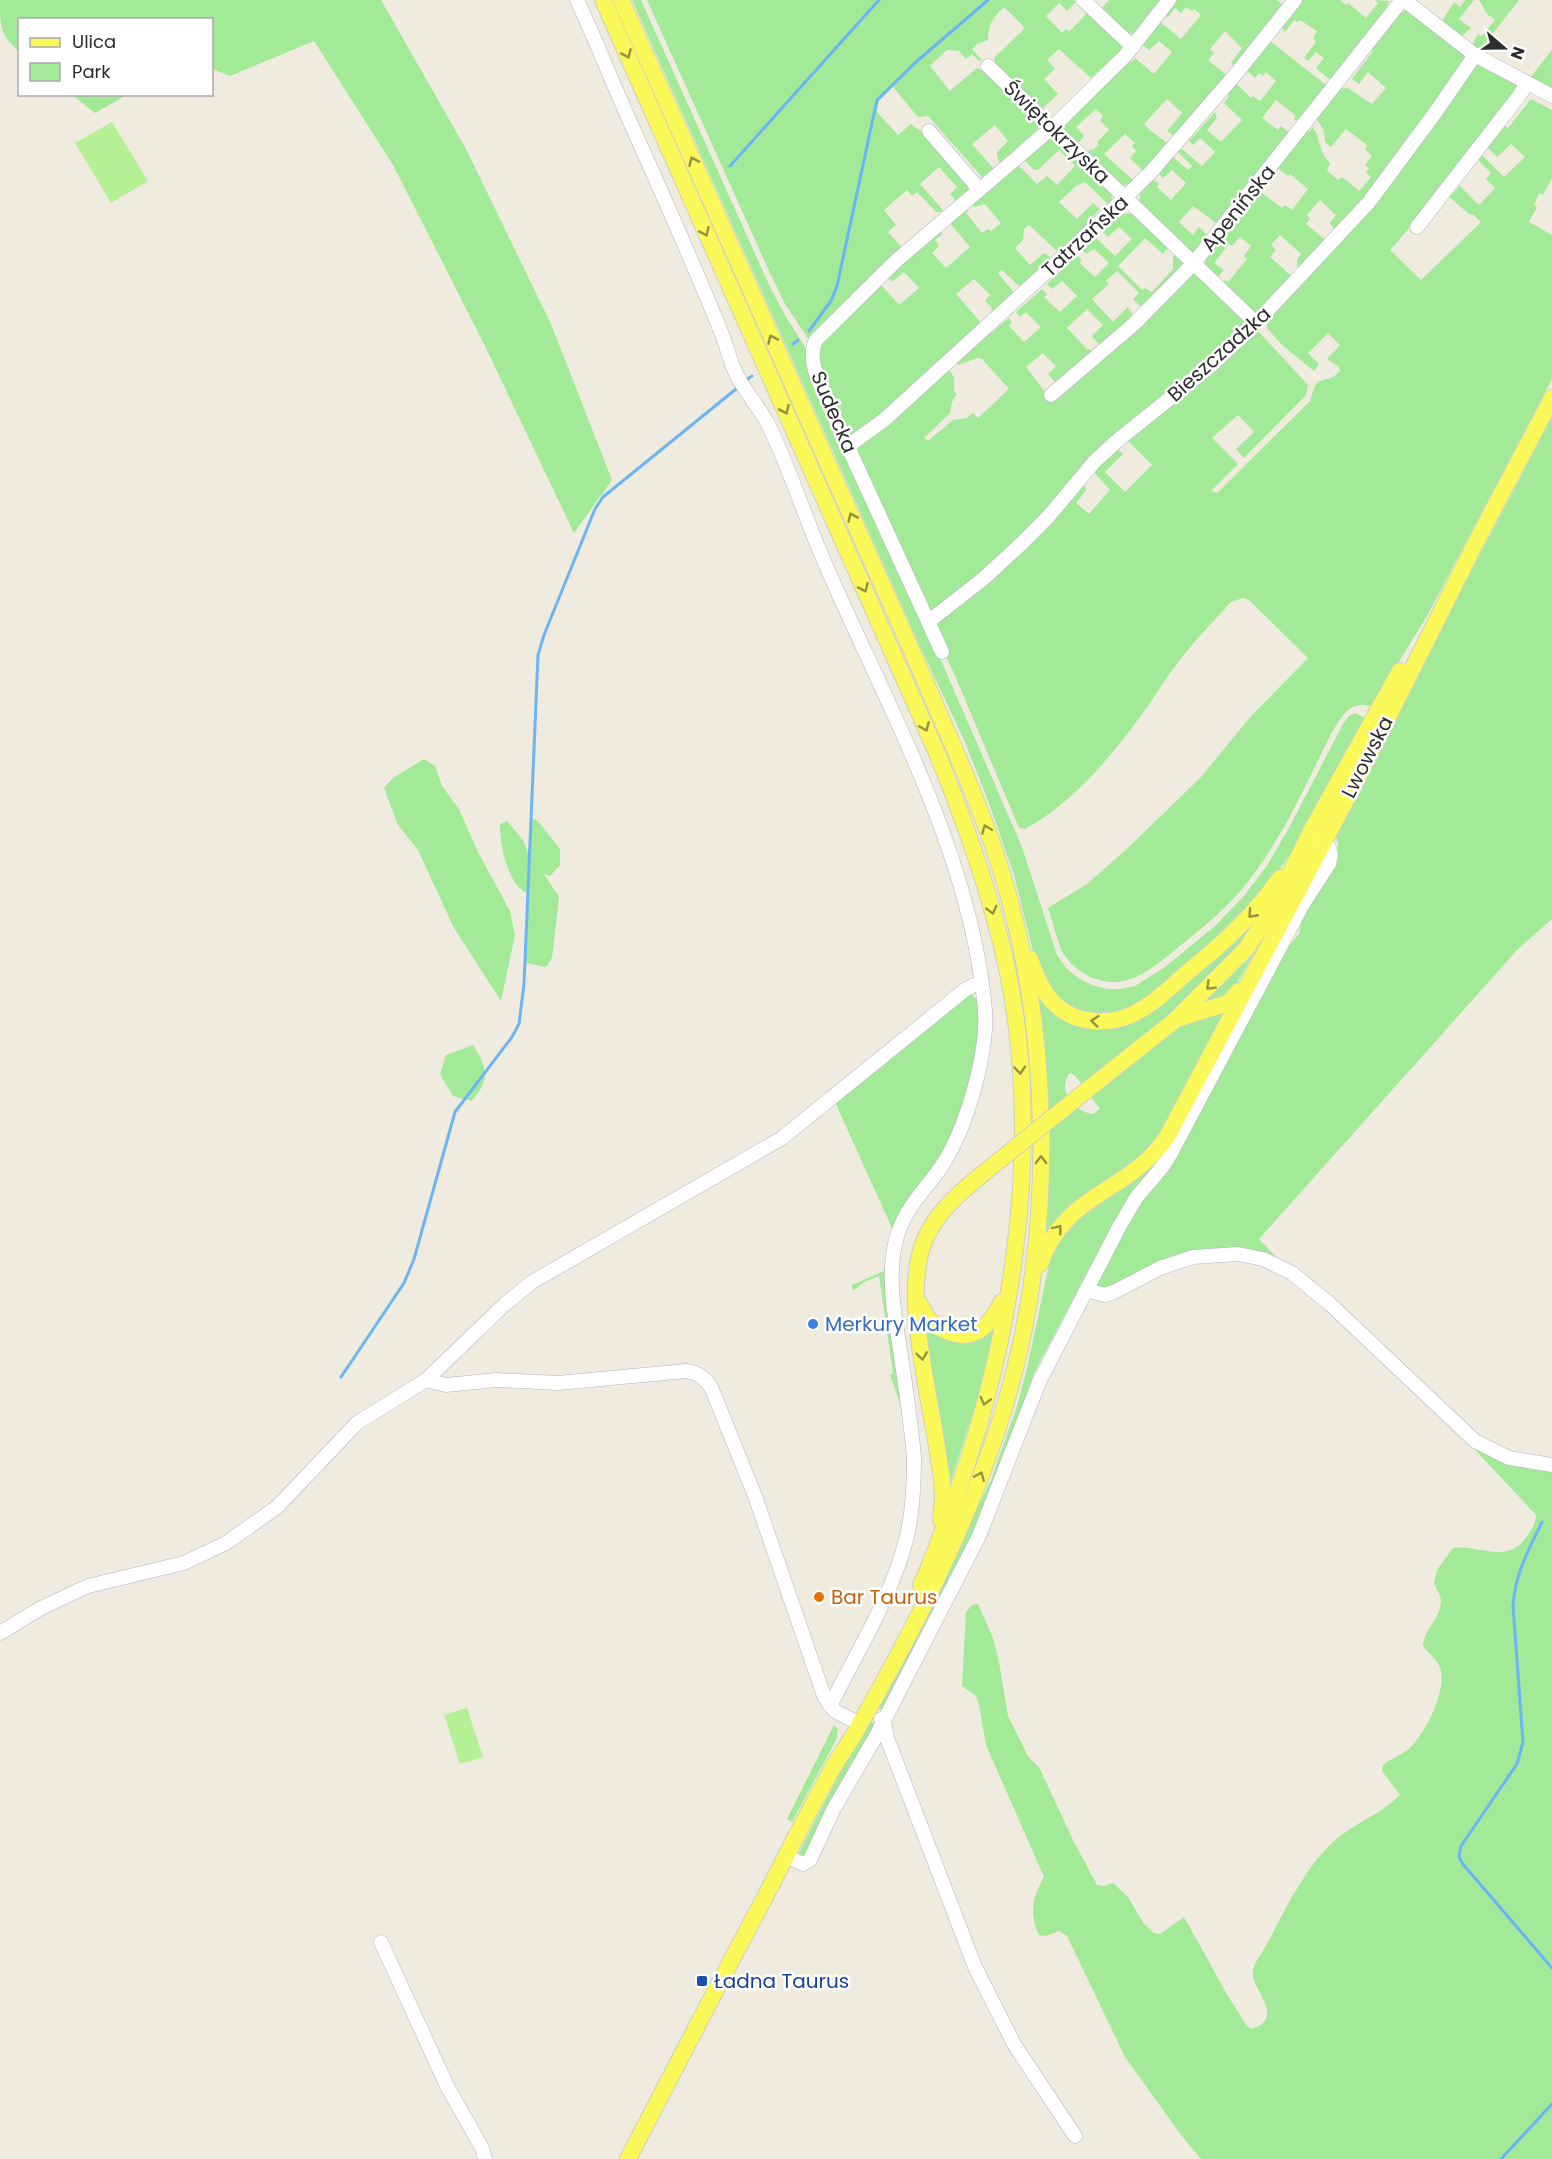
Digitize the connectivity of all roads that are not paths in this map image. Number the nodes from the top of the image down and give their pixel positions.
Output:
1 (577, 0) edge
2 (603, 0) edge
3 (621, 0) edge
4 (1083, 0) edge
5 (1169, 0) edge
6 (1295, 0) edge
7 (1403, 0) edge
8 (1133, 47) junction
9 (1475, 55) junction
10 (988, 66) dead end
11 (1527, 83) junction
12 (1552, 96) edge
13 (1053, 127) junction
14 (929, 131) dead end
15 (980, 189) junction
16 (1125, 198) junction
17 (1417, 227) dead end
18 (1193, 264) junction
19 (1256, 323) junction
20 (1051, 395) dead end
21 (1552, 398) edge
22 (848, 446) junction
23 (928, 622) junction
24 (942, 652) dead end
25 (1317, 837) junction
26 (1016, 925) junction
27 (1255, 968) junction
28 (981, 982) junction
29 (1174, 1021) junction
30 (1012, 1270) junction
31 (1086, 1290) junction
32 (916, 1298) junction
33 (1028, 1302) junction
34 (426, 1380) junction
35 (1552, 1466) edge
36 (937, 1546) junction
37 (0, 1634) edge
38 (830, 1706) junction
39 (860, 1716) junction
40 (884, 1721) junction
41 (786, 1856) junction
42 (381, 1942) dead end
43 (1075, 2136) dead end
44 (485, 2159) edge
45 (628, 2159) edge

1 - 28 street
2 -> 30 main road
26 -> 3 main road
4 - 8 street
5 - 8 street, Sudecka
6 - 16 street, Tatrzańska
7 - 9 street
7 - 18 street, Apenińska
8 - 13 street, Sudecka
9 - 11 street
9 - 19 street, Bieszczadzka
10 - 13 street, Świętokrzyska
11 - 12 street
11 - 17 street
13 - 15 street, Sudecka
13 - 16 street, Świętokrzyska
14 - 15 street
15 - 22 street, Sudecka
16 - 18 street, Świętokrzyska
16 - 22 street, Tatrzańska
18 - 19 street, Świętokrzyska
18 - 20 street, Apenińska
19 - 23 street, Bieszczadzka
21 - 25 main road, Lwowska
22 - 23 street, Sudecka
23 - 24 street, Sudecka
25 -> 26 main road
25 - 27 main road, Lwowska
25 -> 29 main road
25 - 31 street
33 -> 26 main road
27 - 29 main road
33 -> 27 main road
28 - 34 street
28 - 38 street
29 - 32 main road, bridge
30 - 32 main road
30 -> 36 main road
31 - 35 street
31 - 40 street
32 -> 36 main road
39 -> 33 main road
34 - 37 street
34 - 38 street
36 - 39 main road
38 - 39 street
39 - 40 street
39 - 41 main road
40 - 41 street
40 - 43 street
41 - 45 main road
42 - 44 street

